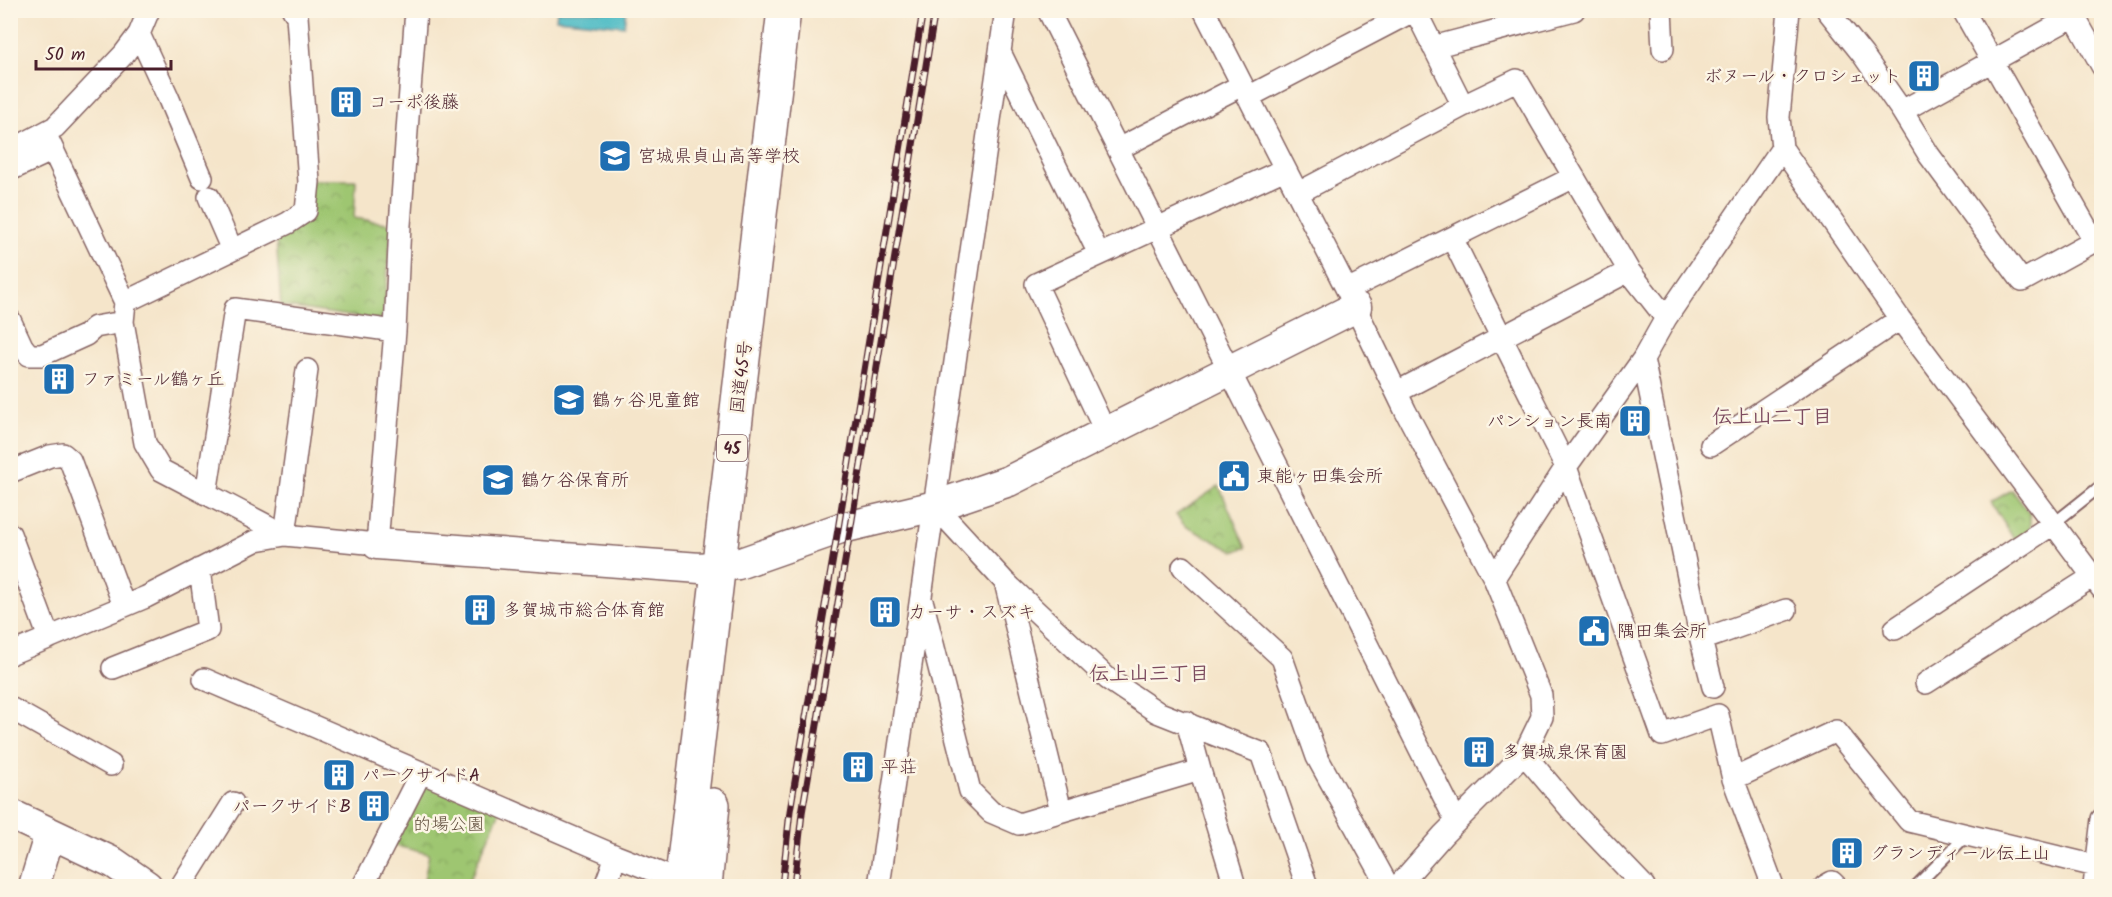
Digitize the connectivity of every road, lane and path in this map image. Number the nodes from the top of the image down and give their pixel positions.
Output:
1 (148, 10) edge
2 (416, 10) edge
3 (784, 10) edge
4 (806, 10) edge
5 (1006, 10) edge
6 (1048, 10) edge
7 (1204, 10) edge
8 (1415, 10) edge
9 (1574, 10) edge
10 (1661, 10) edge
11 (1789, 10) edge
12 (1827, 10) edge
13 (1963, 10) edge
14 (298, 12) edge
15 (2054, 18) edge
16 (139, 34) junction
17 (1433, 47) junction
18 (1663, 49) dead end
19 (1000, 52) junction
20 (1991, 62) junction
21 (2102, 66) edge
22 (1245, 91) junction
23 (1463, 106) junction
24 (1902, 111) junction
25 (49, 141) junction
26 (10, 148) edge
27 (1782, 148) junction
28 (1118, 149) junction
29 (1285, 169) junction
30 (10, 170) edge
31 (1574, 177) junction
32 (1298, 193) junction
33 (1157, 228) junction
34 (1452, 238) junction
35 (2098, 239) edge
36 (232, 250) junction
37 (1099, 254) junction
38 (1629, 271) junction
39 (1351, 298) junction
40 (124, 312) junction
41 (1666, 318) junction
42 (1899, 319) junction
43 (10, 320) edge
44 (395, 331) junction
45 (1503, 337) junction
46 (1643, 359) junction
47 (1228, 369) junction
48 (307, 370) dead end
49 (1397, 392) junction
50 (1106, 433) junction
51 (1711, 445) dead end
52 (1566, 467) junction
53 (10, 472) edge
54 (2102, 485) edge
55 (206, 494) junction
56 (935, 506) junction
57 (2053, 524) junction
58 (10, 534) edge
59 (285, 535) junction
60 (377, 544) junction
61 (728, 566) junction
62 (1183, 567) dead end
63 (200, 569) junction
64 (1494, 578) junction
65 (1005, 582) junction
66 (2097, 583) edge
67 (921, 594) junction
68 (124, 606) junction
69 (1786, 610) dead end
70 (1895, 629) dead end
71 (49, 638) junction
72 (1701, 640) junction
73 (10, 654) edge
74 (113, 668) dead end
75 (204, 679) dead end
76 (1926, 683) dead end
77 (1713, 687) dead end
78 (10, 708) edge
79 (1187, 722) junction
80 (1524, 754) junction
81 (111, 765) dead end
82 (1200, 770) junction
83 (421, 772) junction
84 (1733, 778) junction
85 (233, 803) dead end
86 (1061, 811) junction
87 (10, 814) edge
88 (2102, 819) edge
89 (1456, 821) junction
90 (50, 833) junction
91 (1967, 835) junction
92 (616, 855) junction
93 (2095, 876) edge
94 (693, 884) edge
95 (34, 886) edge
96 (147, 886) edge
97 (181, 886) edge
98 (363, 886) edge
99 (605, 886) edge
100 (879, 886) edge
101 (1235, 886) edge
102 (1307, 886) edge
103 (1388, 886) edge
104 (1398, 886) edge
105 (1644, 886) edge
106 (1773, 886) edge
107 (1825, 886) edge
108 (1836, 886) edge
109 (1916, 886) edge

1 - 16 street
2 - 44 street
3 - 61 highway, 国道45号 / 45
4 - 61 highway, 国道45号 / 45
5 - 19 street
6 - 28 street
7 - 22 street
8 - 17 street
8 - 22 street
9 - 17 street
10 - 18 street
11 - 27 street
12 - 24 street
13 - 20 street
14 - 36 street
15 - 20 street
15 - 21 street
16 - 25 street
16 - 36 street
17 - 23 street
19 - 37 street
19 - 56 street
20 - 24 street
20 - 35 street
22 - 28 street
22 - 29 street
23 - 31 street
23 - 32 street
24 - 35 street
25 - 26 street
25 - 30 street
25 - 40 street
27 - 41 street
27 - 42 street
28 - 33 street
29 - 32 street
29 - 33 street
31 - 34 street
31 - 38 street
32 - 39 street
33 - 37 street
33 - 47 street
34 - 39 street
34 - 45 street
36 - 40 street
37 - 50 street
38 - 41 street
38 - 45 street
39 - 47 street
39 - 49 street
40 - 43 street
40 - 55 street
41 - 46 street
42 - 51 street
42 - 57 street
44 - 55 street
44 - 60 street
45 - 49 street
45 - 52 street
46 - 52 street
46 - 72 street
47 - 50 street
47 - 89 street
48 - 59 street
49 - 64 street
50 - 56 street
52 - 64 street
52 - 84 street
53 - 68 street
54 - 57 lane
55 - 59 street
56 - 61 street
56 - 65 street
56 - 67 street
57 - 66 street
57 - 70 street
58 - 71 street
59 - 60 street
59 - 63 street
60 - 61 street
61 - 94 highway, 国道45号 / 45
62 - 103 street
63 - 68 street
63 - 74 street
64 - 80 street
65 - 79 street
65 - 86 street
66 - 76 street
67 - 86 street
67 - 100 street
68 - 71 street
69 - 72 street
71 - 73 street
72 - 77 street
75 - 83 street
78 - 81 street
79 - 82 street
79 - 102 street
80 - 89 street
80 - 105 street
82 - 86 street
82 - 101 street
83 - 92 street
83 - 98 street
84 - 91 street
84 - 106 street
85 - 97 street
87 - 90 street
88 - 93 street
89 - 104 street
90 - 95 street
90 - 96 street
91 - 93 street
91 - 109 lane
92 - 94 street
92 - 99 street
107 - 108 street

